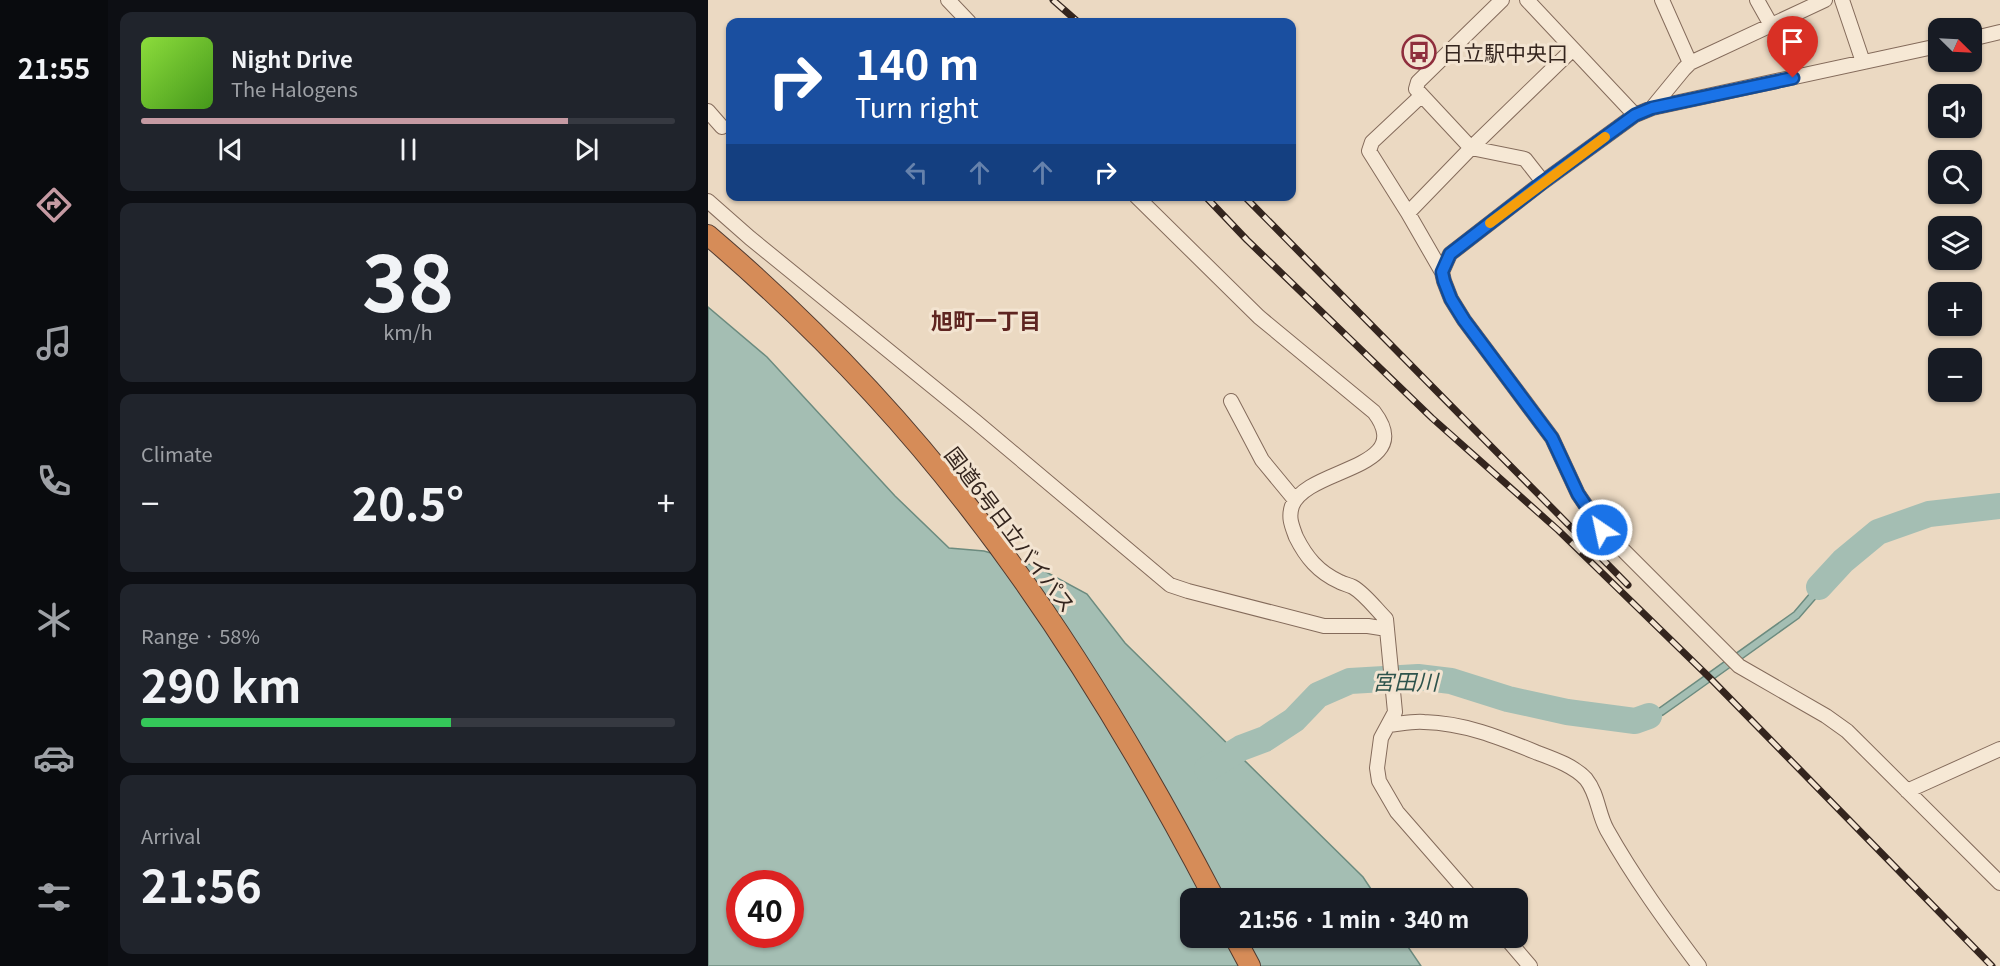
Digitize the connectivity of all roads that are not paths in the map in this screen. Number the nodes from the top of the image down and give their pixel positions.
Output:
1 (948, 0) edge
2 (1502, 0) edge
3 (1527, 0) edge
4 (1662, 0) edge
5 (1757, 0) edge
6 (1825, 0) edge
7 (1842, 0) edge
8 (965, 18) edge
9 (1771, 25) junction
10 (2000, 32) edge
11 (1982, 36) edge
12 (1928, 48) edge
13 (1573, 49) junction
14 (1863, 62) junction
15 (1690, 63) junction
16 (1421, 96) junction
17 (1652, 108) junction
18 (708, 111) edge
19 (1635, 115) junction
20 (722, 127) dead end
21 (1471, 148) junction
22 (1543, 182) junction
23 (708, 201) edge
24 (1141, 201) edge
25 (1408, 213) junction
26 (708, 235) edge
27 (1442, 272) junction
28 (1231, 401) dead end
29 (1295, 500) junction
30 (1387, 629) junction
31 (1388, 725) junction
32 (2000, 749) edge
33 (1907, 791) junction
34 (2000, 883) edge
35 (1209, 888) edge
36 (1463, 888) edge
37 (1240, 948) edge
38 (1515, 948) edge
39 (1250, 966) edge
40 (1530, 966) edge
41 (1699, 966) edge

1 - 8 street
2 - 16 street
3 - 13 street
4 - 15 street
5 - 9 street
6 - 9 street
7 - 14 street
9 - 15 street
10 - 11 street
12 - 14 street
13 - 19 street
13 - 21 street
14 - 17 street
15 - 17 street
16 - 21 street
16 - 25 street
17 - 19 street
18 - 20 street
19 - 22 street
21 - 22 street
21 - 25 street
22 - 27 street
23 - 30 street
24 - 29 street
25 - 27 street
26 - 35 highway, 国道6号日立バイパス
27 - 33 street
28 - 29 street
29 - 30 street
30 - 31 street
31 - 36 street
31 - 41 street
32 - 33 street
33 - 34 street
37 - 39 highway
38 - 40 street

